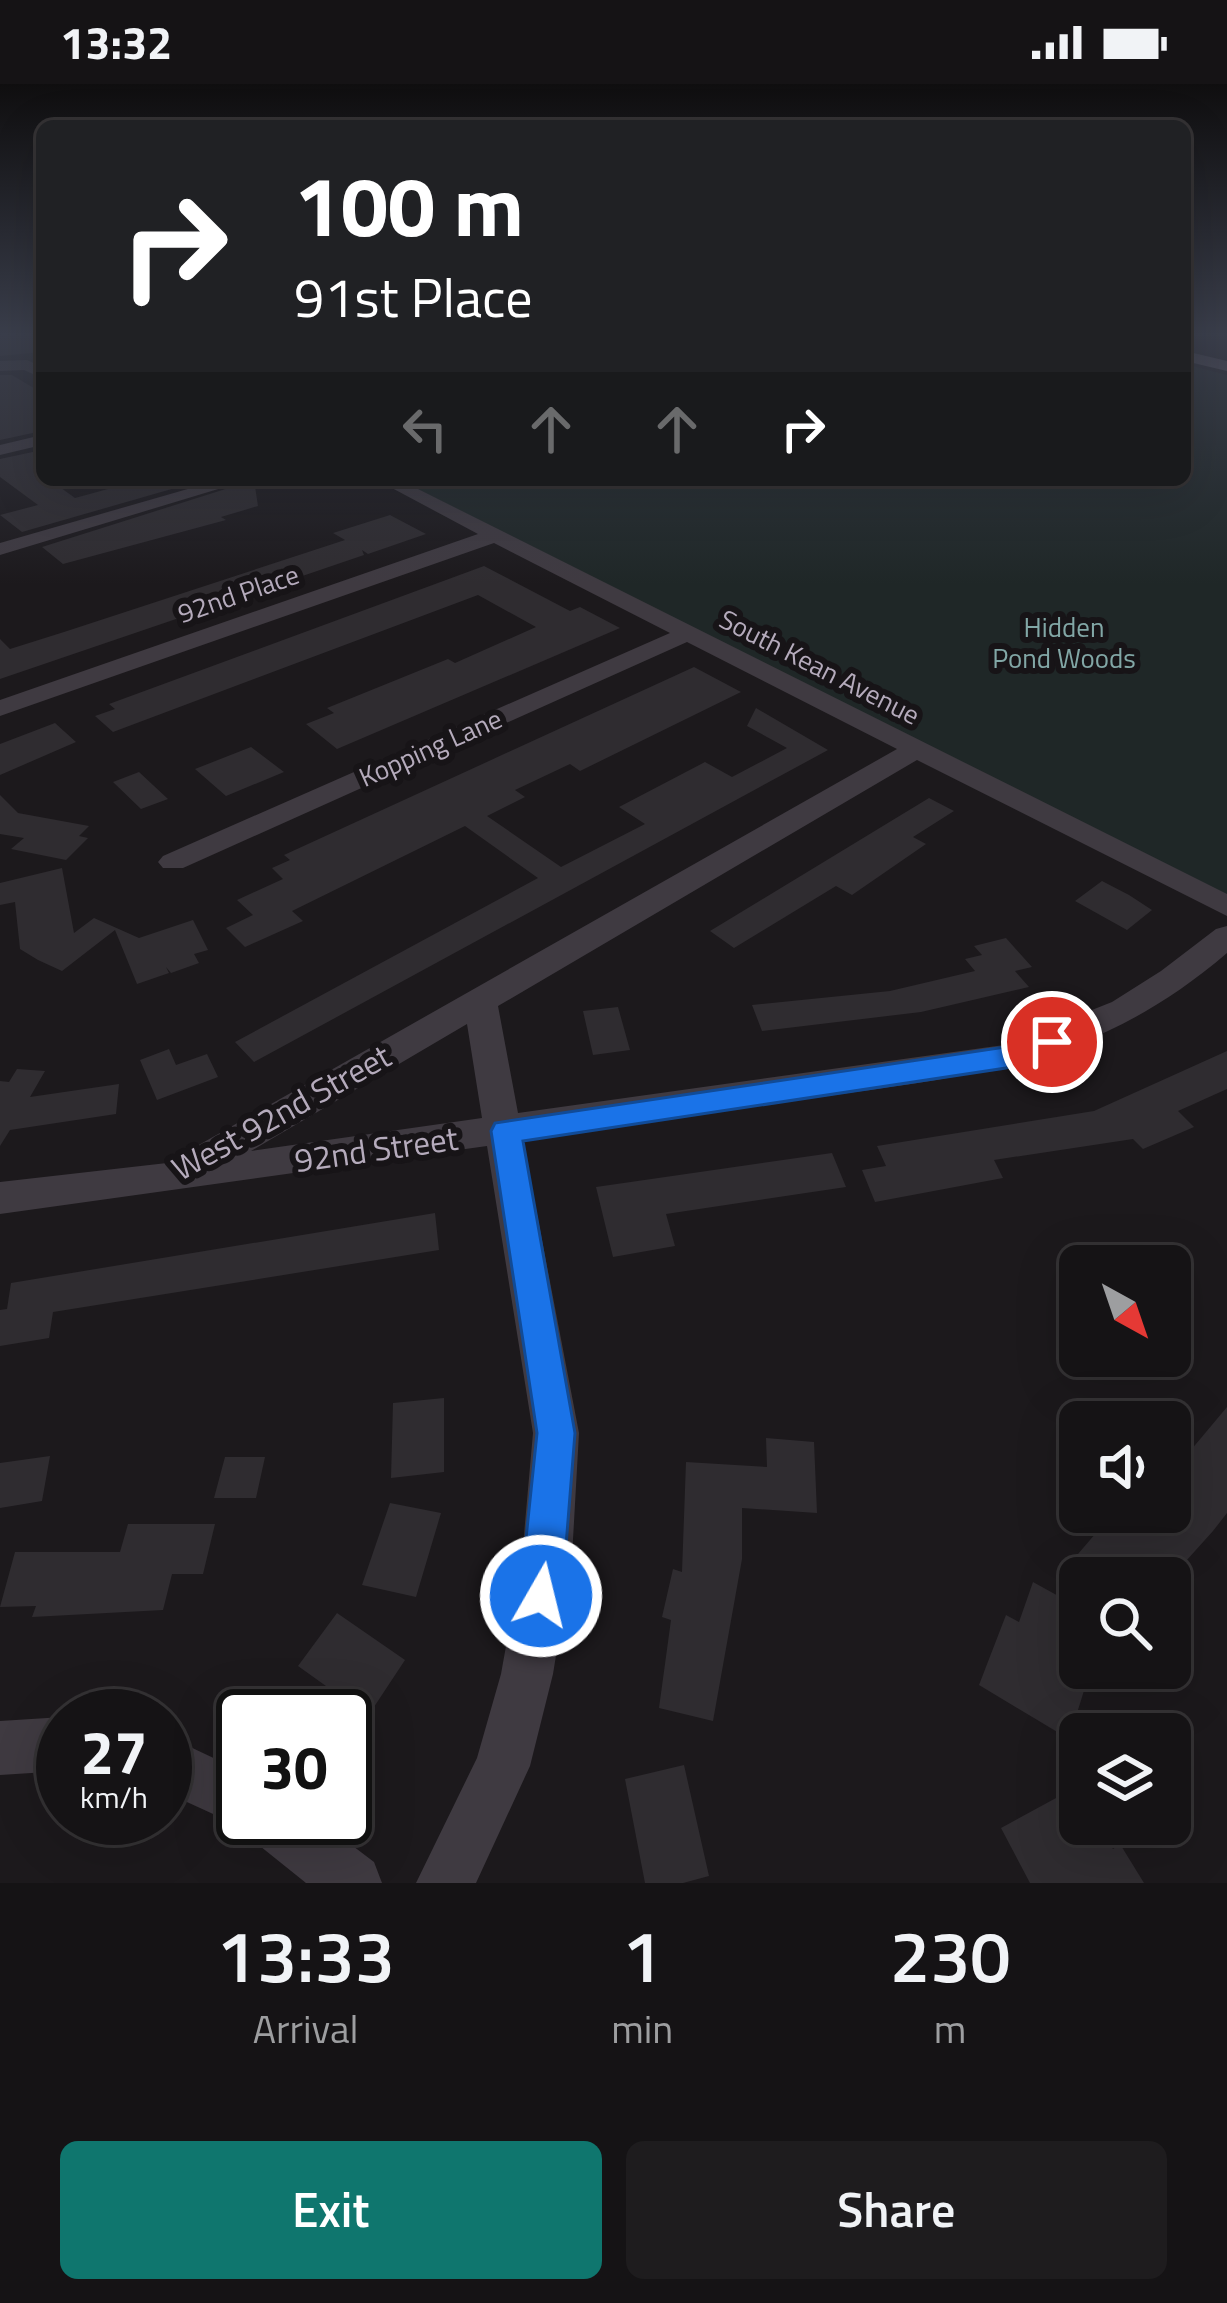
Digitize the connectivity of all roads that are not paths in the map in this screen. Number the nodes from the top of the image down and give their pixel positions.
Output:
1 (36, 441) edge
2 (0, 450) edge
3 (218, 486) edge
4 (398, 486) edge
5 (496, 535) junction
6 (0, 549) edge
7 (688, 633) junction
8 (0, 709) edge
9 (917, 749) junction
10 (172, 862) dead end
11 (1227, 905) edge
12 (1227, 936) edge
13 (480, 1002) junction
14 (506, 1131) junction
15 (174, 1177) junction
16 (0, 1198) edge
17 (36, 1746) edge
18 (0, 1748) edge
19 (304, 1845) edge
20 (352, 1883) edge
21 (445, 1883) edge

1 - 2 street
3 - 6 street
4 - 5 street, South Kean Avenue
5 - 7 street, South Kean Avenue
5 - 8 street, 92nd Place
7 - 9 street, South Kean Avenue
7 - 10 street, Kopping Lane
9 - 11 street, South Kean Avenue
9 - 13 street, West 92nd Street
12 - 14 street, 92nd Street
13 - 14 street
13 - 15 street, West 92nd Street
14 - 15 street, 92nd Street
14 - 21 street
15 - 16 street, West 92nd Street
17 - 18 street
19 - 20 street

